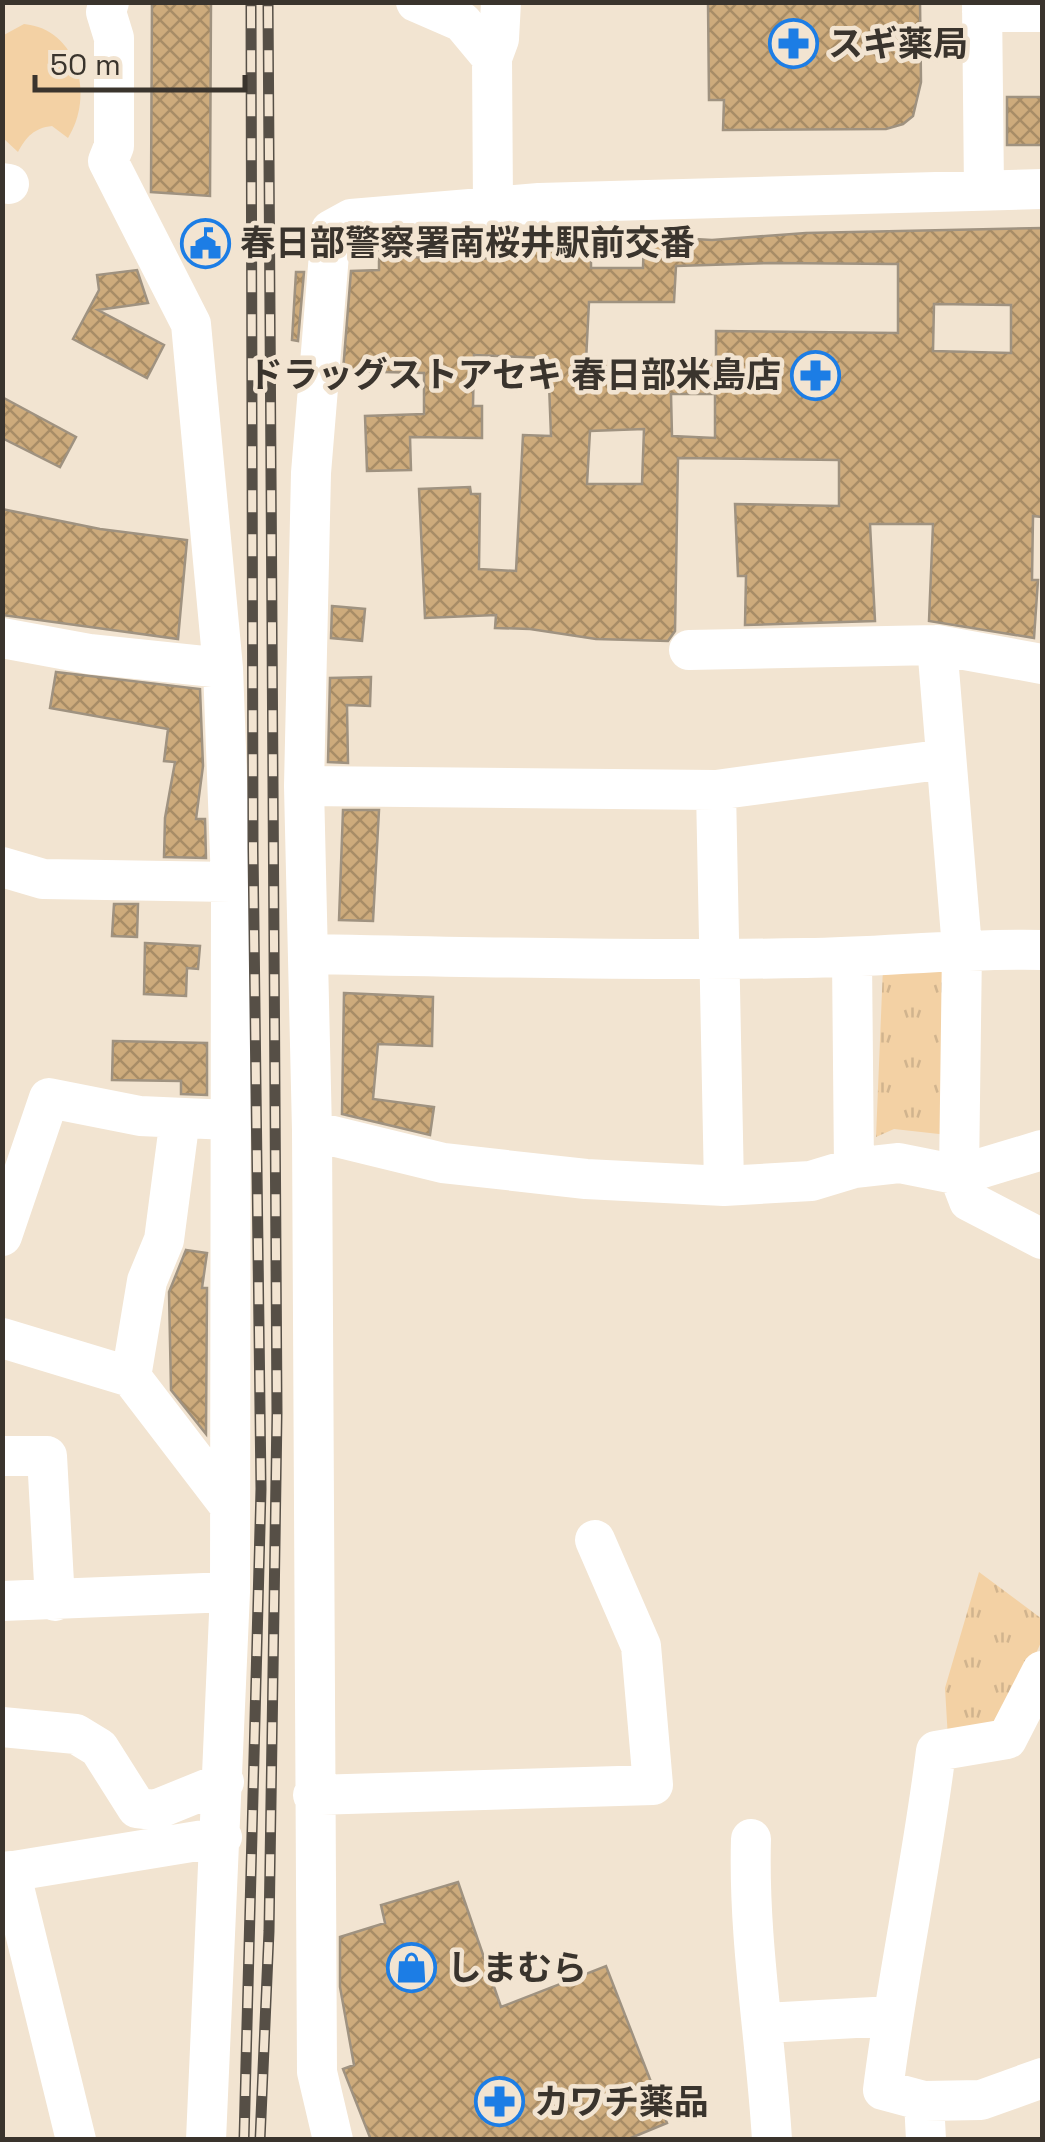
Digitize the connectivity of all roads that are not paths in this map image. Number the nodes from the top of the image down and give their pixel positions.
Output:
1 (416, 2) edge
2 (501, 2) edge
3 (107, 7) edge
4 (982, 8) edge
5 (1042, 12) edge
6 (492, 58) junction
7 (1042, 189) edge
8 (984, 190) junction
9 (493, 205) junction
10 (2, 638) edge
11 (937, 645) junction
12 (689, 650) dead end
13 (1042, 664) edge
14 (223, 668) junction
15 (946, 758) junction
16 (304, 786) junction
17 (716, 790) junction
18 (2, 868) edge
19 (230, 882) junction
20 (962, 948) junction
21 (1042, 950) edge
22 (308, 954) junction
23 (852, 958) junction
24 (721, 960) junction
25 (180, 1118) junction
26 (229, 1120) junction
27 (312, 1131) junction
28 (1042, 1150) edge
29 (854, 1168) junction
30 (959, 1175) junction
31 (724, 1186) junction
32 (2, 1236) edge
33 (1042, 1239) edge
34 (2, 1338) edge
35 (132, 1376) junction
36 (2, 1456) edge
37 (229, 1504) junction
38 (595, 1540) dead end
39 (230, 1592) junction
40 (56, 1600) junction
41 (2, 1601) edge
42 (1042, 1671) edge
43 (2, 1727) edge
44 (224, 1782) junction
45 (313, 1795) junction
46 (222, 1838) junction
47 (751, 1838) dead end
48 (6, 1872) edge
49 (892, 2016) junction
50 (765, 2023) junction
51 (1042, 2078) edge
52 (925, 2120) edge
53 (76, 2140) edge
54 (206, 2140) edge
55 (333, 2140) edge
56 (772, 2140) edge

1 - 6 street
2 - 6 street
3 - 14 street
4 - 5 street
4 - 8 street
6 - 9 street
7 - 8 street
8 - 9 street
9 - 16 street
10 - 14 street
11 - 12 street
11 - 13 street
11 - 15 street
14 - 19 street
15 - 17 street
15 - 20 street
16 - 17 street
16 - 22 street
17 - 24 street
18 - 19 street
19 - 26 street
20 - 21 street
20 - 23 street
20 - 30 street
22 - 24 street
22 - 27 street
23 - 24 street
23 - 29 street
24 - 31 street
25 - 26 street
25 - 32 street
25 - 35 street
26 - 37 street
27 - 31 street
27 - 45 street
28 - 30 street
29 - 30 street
29 - 31 street
30 - 33 street
34 - 35 street
35 - 37 street
36 - 40 street
37 - 39 street
38 - 45 street
39 - 40 street
39 - 44 street
40 - 41 street
42 - 49 street
43 - 44 street
44 - 46 street
45 - 55 street
46 - 48 street
46 - 54 street
47 - 50 street
48 - 53 street
49 - 50 street
49 - 52 street
50 - 56 street
51 - 52 street

